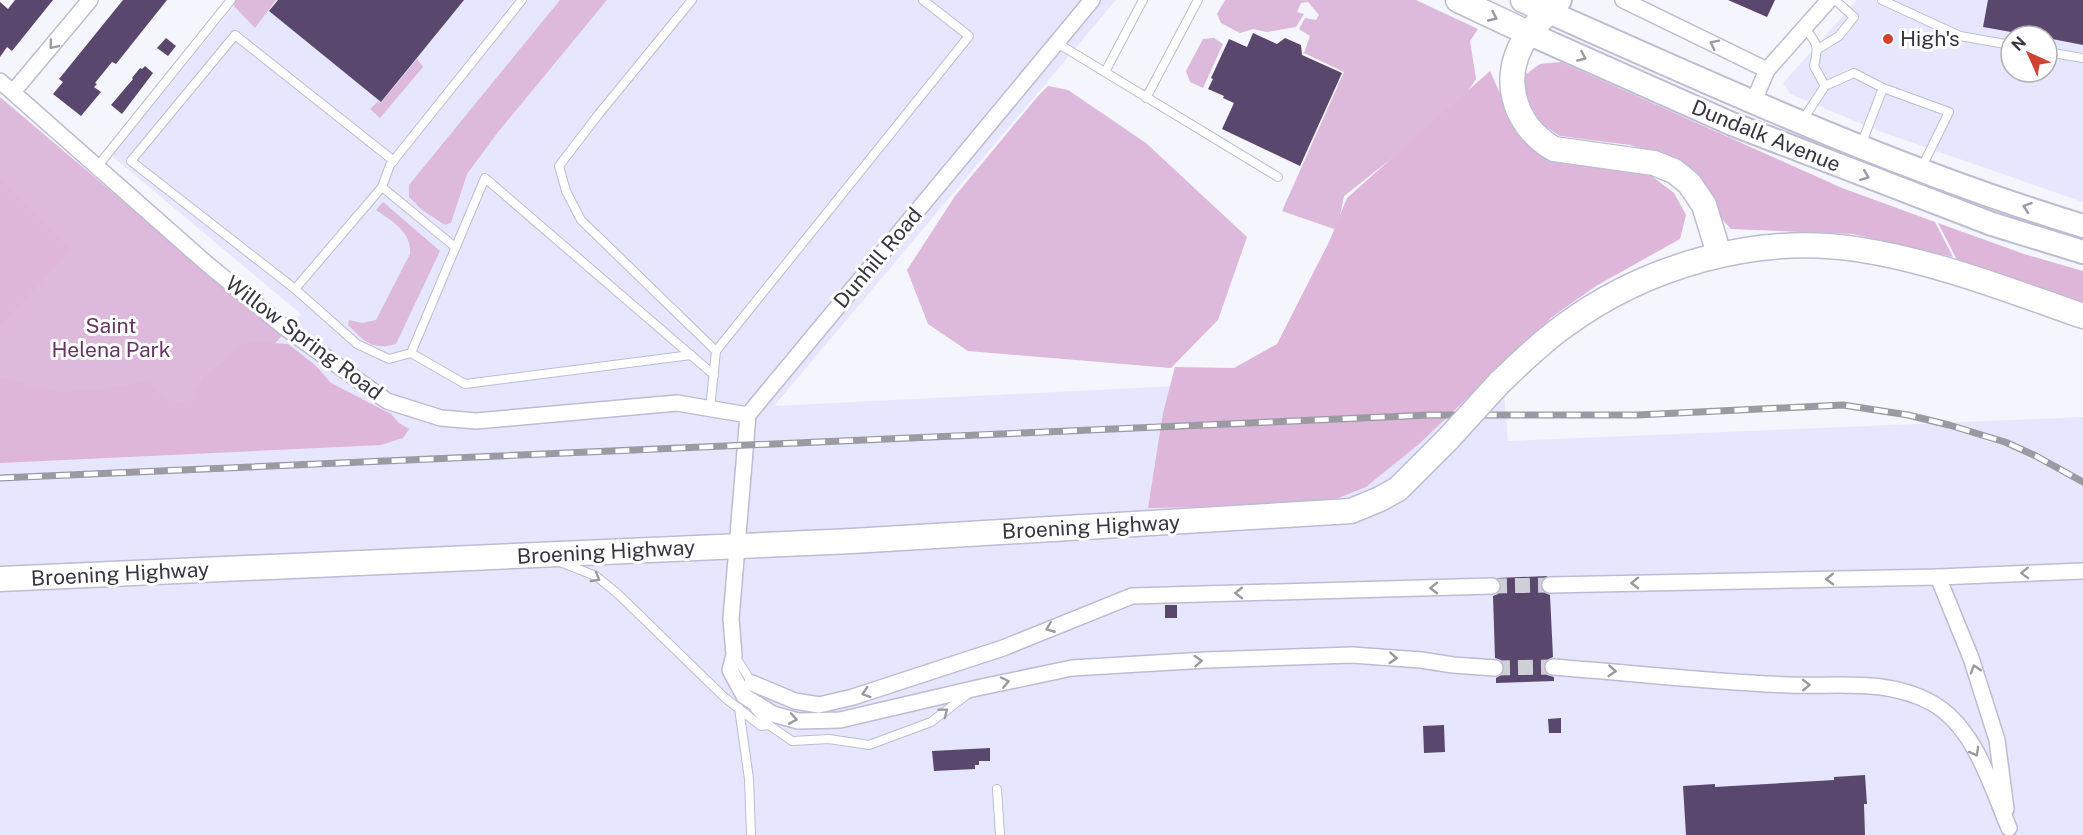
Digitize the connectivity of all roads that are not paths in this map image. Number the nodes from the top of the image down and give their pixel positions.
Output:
1 (90, 0) edge
2 (231, 0) edge
3 (522, 0) edge
4 (692, 0) edge
5 (922, 0) edge
6 (1092, 0) edge
7 (1143, 0) edge
8 (1198, 0) edge
9 (1458, 0) edge
10 (1523, 0) edge
11 (1623, 0) edge
12 (1829, 0) edge
13 (1835, 0) edge
14 (1882, 0) edge
15 (1554, 6) edge
16 (1804, 27) junction
17 (1528, 33) junction
18 (1057, 43) junction
19 (1999, 43) edge
20 (1818, 49) junction
21 (2059, 54) edge
22 (2083, 58) edge
23 (1767, 70) junction
24 (1105, 72) junction
25 (0, 81) edge
26 (1825, 86) junction
27 (1883, 88) junction
28 (13, 92) junction
29 (1146, 98) junction
30 (1753, 103) junction
31 (1801, 122) junction
32 (1860, 146) junction
33 (394, 161) junction
34 (97, 167) junction
35 (1920, 169) junction
36 (1278, 177) dead end
37 (382, 187) junction
38 (1912, 195) junction
39 (2083, 226) edge
40 (455, 247) junction
41 (2083, 252) edge
42 (1719, 254) junction
43 (296, 289) junction
44 (2083, 316) edge
45 (716, 351) junction
46 (411, 353) junction
47 (691, 355) junction
48 (714, 375) junction
49 (710, 409) junction
50 (748, 415) junction
51 (738, 546) junction
52 (542, 555) junction
53 (2083, 571) edge
54 (1938, 577) junction
55 (0, 579) edge
56 (1550, 585) tunnel mouth
57 (1492, 586) tunnel mouth
58 (1553, 667) tunnel mouth
59 (1496, 668) tunnel mouth
60 (977, 688) junction
61 (745, 696) junction
62 (769, 725) junction
63 (997, 789) dead end
64 (2010, 832) edge
65 (751, 835) edge
66 (1000, 835) edge

1 -> 28 street
2 - 34 lane
3 - 33 lane
4 - 45 lane
5 - 45 lane
6 - 18 street, Dunhill Road
7 - 24 lane
8 - 29 lane
9 -> 17 main road, Dundalk Avenue
10 - 15 main road, Dundalk Avenue
23 -> 11 street
12 - 16 street
13 - 20 lane
14 - 19 lane
15 - 17 main road
15 - 30 main road, Dundalk Avenue
16 - 20 lane
16 - 23 street
17 -> 38 main road, Dundalk Avenue
17 - 42 main road
18 - 24 lane
18 - 50 street, Dunhill Road
20 - 26 lane
21 - 22 lane
23 - 30 street
24 - 29 lane
25 - 28 street, Willow Spring Road
26 - 27 lane
26 - 31 lane
27 - 32 lane
27 - 35 lane
28 - 34 street, Willow Spring Road
29 - 36 lane
30 - 31 main road, Dundalk Avenue
31 - 32 main road, Dundalk Avenue
32 - 35 main road, Dundalk Avenue
33 - 37 lane
33 - 43 lane
34 - 49 street, Willow Spring Road
35 - 38 main road
39 -> 35 main road, Dundalk Avenue
37 - 40 lane
37 - 43 lane
38 - 41 main road, Dundalk Avenue
40 - 46 lane
40 - 47 lane
42 - 44 main road, Broening Highway
42 - 51 main road, Broening Highway, bridge
43 - 46 lane
45 - 48 lane
46 - 47 lane
47 - 48 lane
48 - 49 lane
49 - 50 street, Willow Spring Road
50 - 51 street
51 - 52 main road, Broening Highway
51 - 61 street
52 - 55 main road, Broening Highway
52 -> 61 lane
53 -> 54 street
54 -> 56 street
64 -> 54 street
57 -> 61 street
58 -> 64 street
60 -> 59 street
61 -> 60 street
62 -> 60 lane
61 - 62 lane
61 - 62 lane
61 - 65 lane
63 - 66 lane

